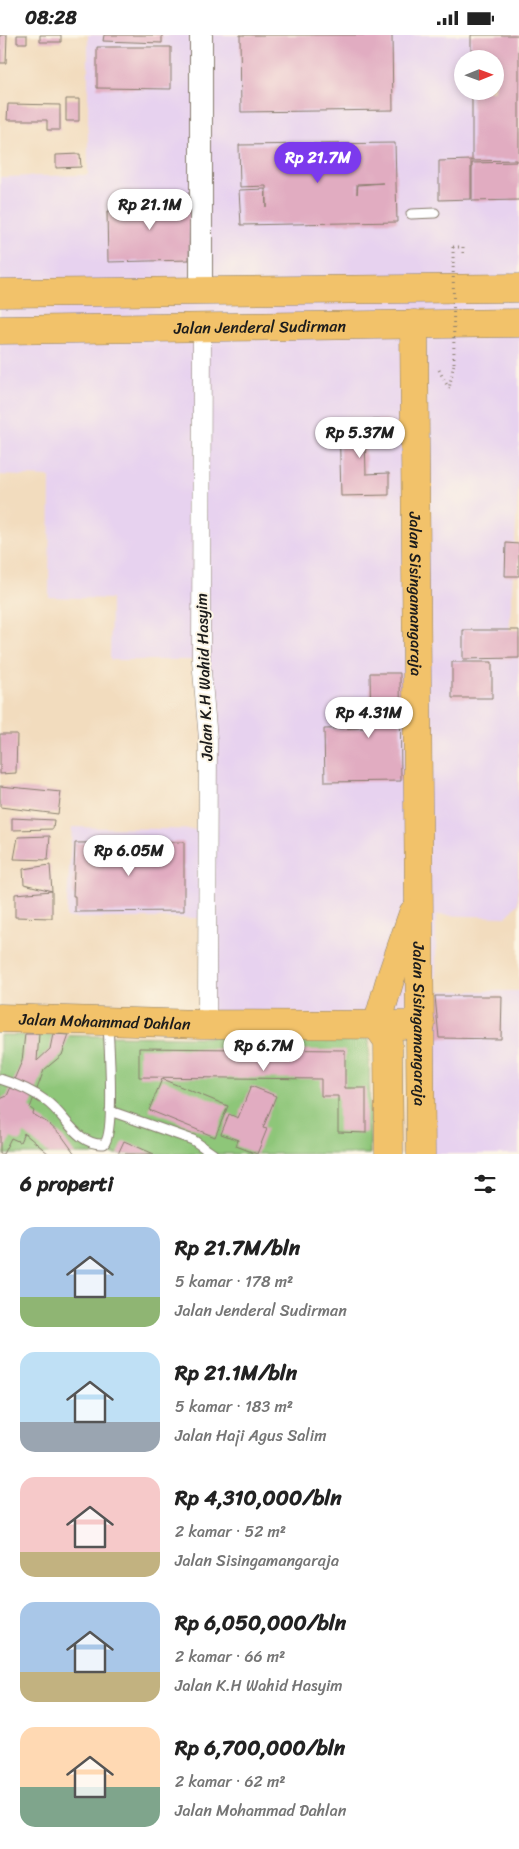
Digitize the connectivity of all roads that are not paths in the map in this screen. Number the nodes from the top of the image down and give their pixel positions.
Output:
1 (201, 35) edge
2 (411, 213) dead end
3 (435, 213) dead end
4 (519, 288) edge
5 (201, 291) junction
6 (0, 293) edge
7 (519, 323) edge
8 (414, 324) junction
9 (202, 328) junction
10 (0, 329) edge
11 (419, 895) junction
12 (0, 1018) edge
13 (108, 1022) junction
14 (201, 1024) junction
15 (377, 1025) junction
16 (421, 1025) junction
17 (0, 1079) edge
18 (110, 1111) junction
19 (213, 1154) edge
20 (389, 1154) edge
21 (421, 1154) edge

1 - 5 street
2 - 3 lane
4 - 5 main road
5 - 6 main road
7 - 8 main road, Jalan Jenderal Sudirman
8 - 9 main road, Jalan Jenderal Sudirman
8 - 11 main road, Jalan Sisingamangaraja
9 - 10 main road, Jalan Jenderal Sudirman
9 - 14 street, Jalan K.H Wahid Hasyim
11 - 15 main road, Jalan Sisingamangaraja
11 - 16 main road, Jalan Sisingamangaraja
12 - 13 main road, Jalan Mohammad Dahlan
13 - 14 main road, Jalan Mohammad Dahlan
13 - 18 lane
14 - 15 main road, Jalan Mohammad Dahlan
15 - 16 main road, Jalan Mohammad Dahlan
15 - 20 main road, Jalan Sisingamangaraja
16 - 21 main road, Jalan Sisingamangaraja
17 - 18 lane
18 - 19 lane

